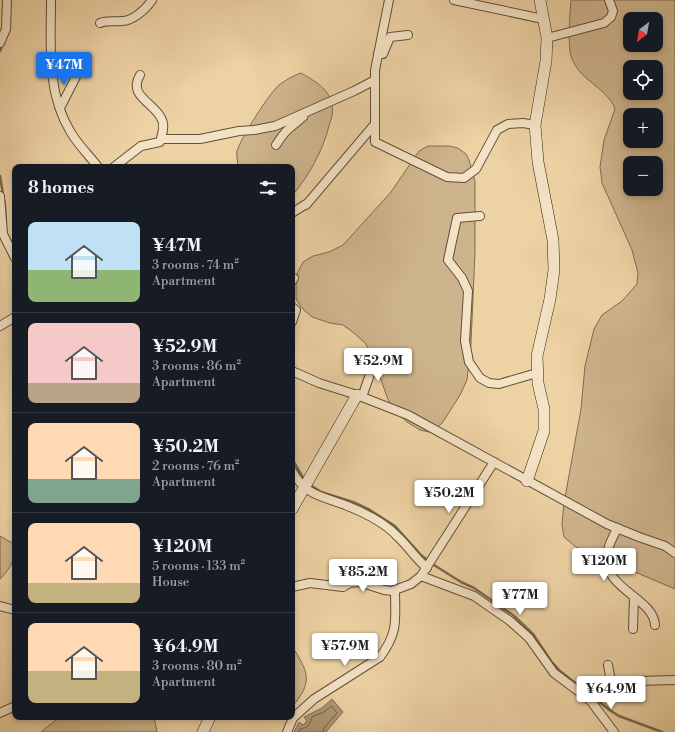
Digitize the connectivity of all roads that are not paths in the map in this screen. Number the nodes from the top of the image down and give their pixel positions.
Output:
1 (7, 0) edge
2 (51, 0) edge
3 (152, 0) edge
4 (389, 0) edge
5 (454, 0) edge
6 (540, 0) edge
7 (609, 0) edge
8 (543, 19) junction
9 (100, 23) dead end
10 (408, 35) dead end
11 (547, 38) junction
12 (0, 43) edge
13 (378, 54) junction
14 (78, 71) dead end
15 (140, 75) dead end
16 (374, 80) junction
17 (60, 108) junction
18 (309, 110) junction
19 (374, 125) junction
20 (535, 125) junction
21 (161, 140) junction
22 (276, 145) dead end
23 (96, 164) edge
24 (118, 164) edge
25 (0, 196) edge
26 (295, 211) edge
27 (480, 216) dead end
28 (12, 251) edge
29 (12, 319) edge
30 (0, 326) edge
31 (375, 360) dead end
32 (295, 372) edge
33 (537, 373) junction
34 (359, 396) junction
35 (494, 462) junction
36 (295, 476) edge
37 (527, 481) junction
38 (304, 488) junction
39 (295, 504) edge
40 (617, 528) junction
41 (675, 553) edge
42 (427, 568) junction
43 (421, 576) junction
44 (295, 586) edge
45 (394, 590) junction
46 (634, 597) junction
47 (0, 606) edge
48 (12, 609) edge
49 (655, 625) dead end
50 (633, 629) dead end
51 (608, 665) dead end
52 (675, 680) edge
53 (612, 687) junction
54 (590, 700) junction
55 (12, 707) edge
56 (0, 713) edge
57 (295, 716) edge
58 (209, 720) edge
59 (292, 720) edge
60 (203, 732) edge
61 (287, 732) edge
62 (614, 732) edge

1 - 12 street
2 - 17 street
3 - 9 street
4 - 13 street
5 - 8 street
6 - 8 street
7 - 11 street
8 - 11 street
10 - 13 street
11 - 20 street
13 - 16 street
14 - 17 street
15 - 21 street
16 - 18 street
16 - 19 street
17 - 23 street
18 - 21 street
18 - 22 street
19 - 20 street
19 - 26 street
20 - 33 street
21 - 24 street
25 - 28 street
27 - 33 street
29 - 30 street
31 - 34 street
32 - 34 street
33 - 37 street
34 - 35 street
34 - 38 street
35 - 37 street
35 - 42 street
36 - 38 street
37 - 40 street
38 - 39 street
38 - 42 street
40 - 41 street
40 - 46 street
42 - 43 street
43 - 45 street
43 - 54 street
44 - 45 street
45 - 57 street
46 - 49 street
46 - 50 street
47 - 48 street
51 - 53 street
52 - 53 street
53 - 54 street
54 - 62 street
55 - 56 street
58 - 60 street
59 - 61 street

